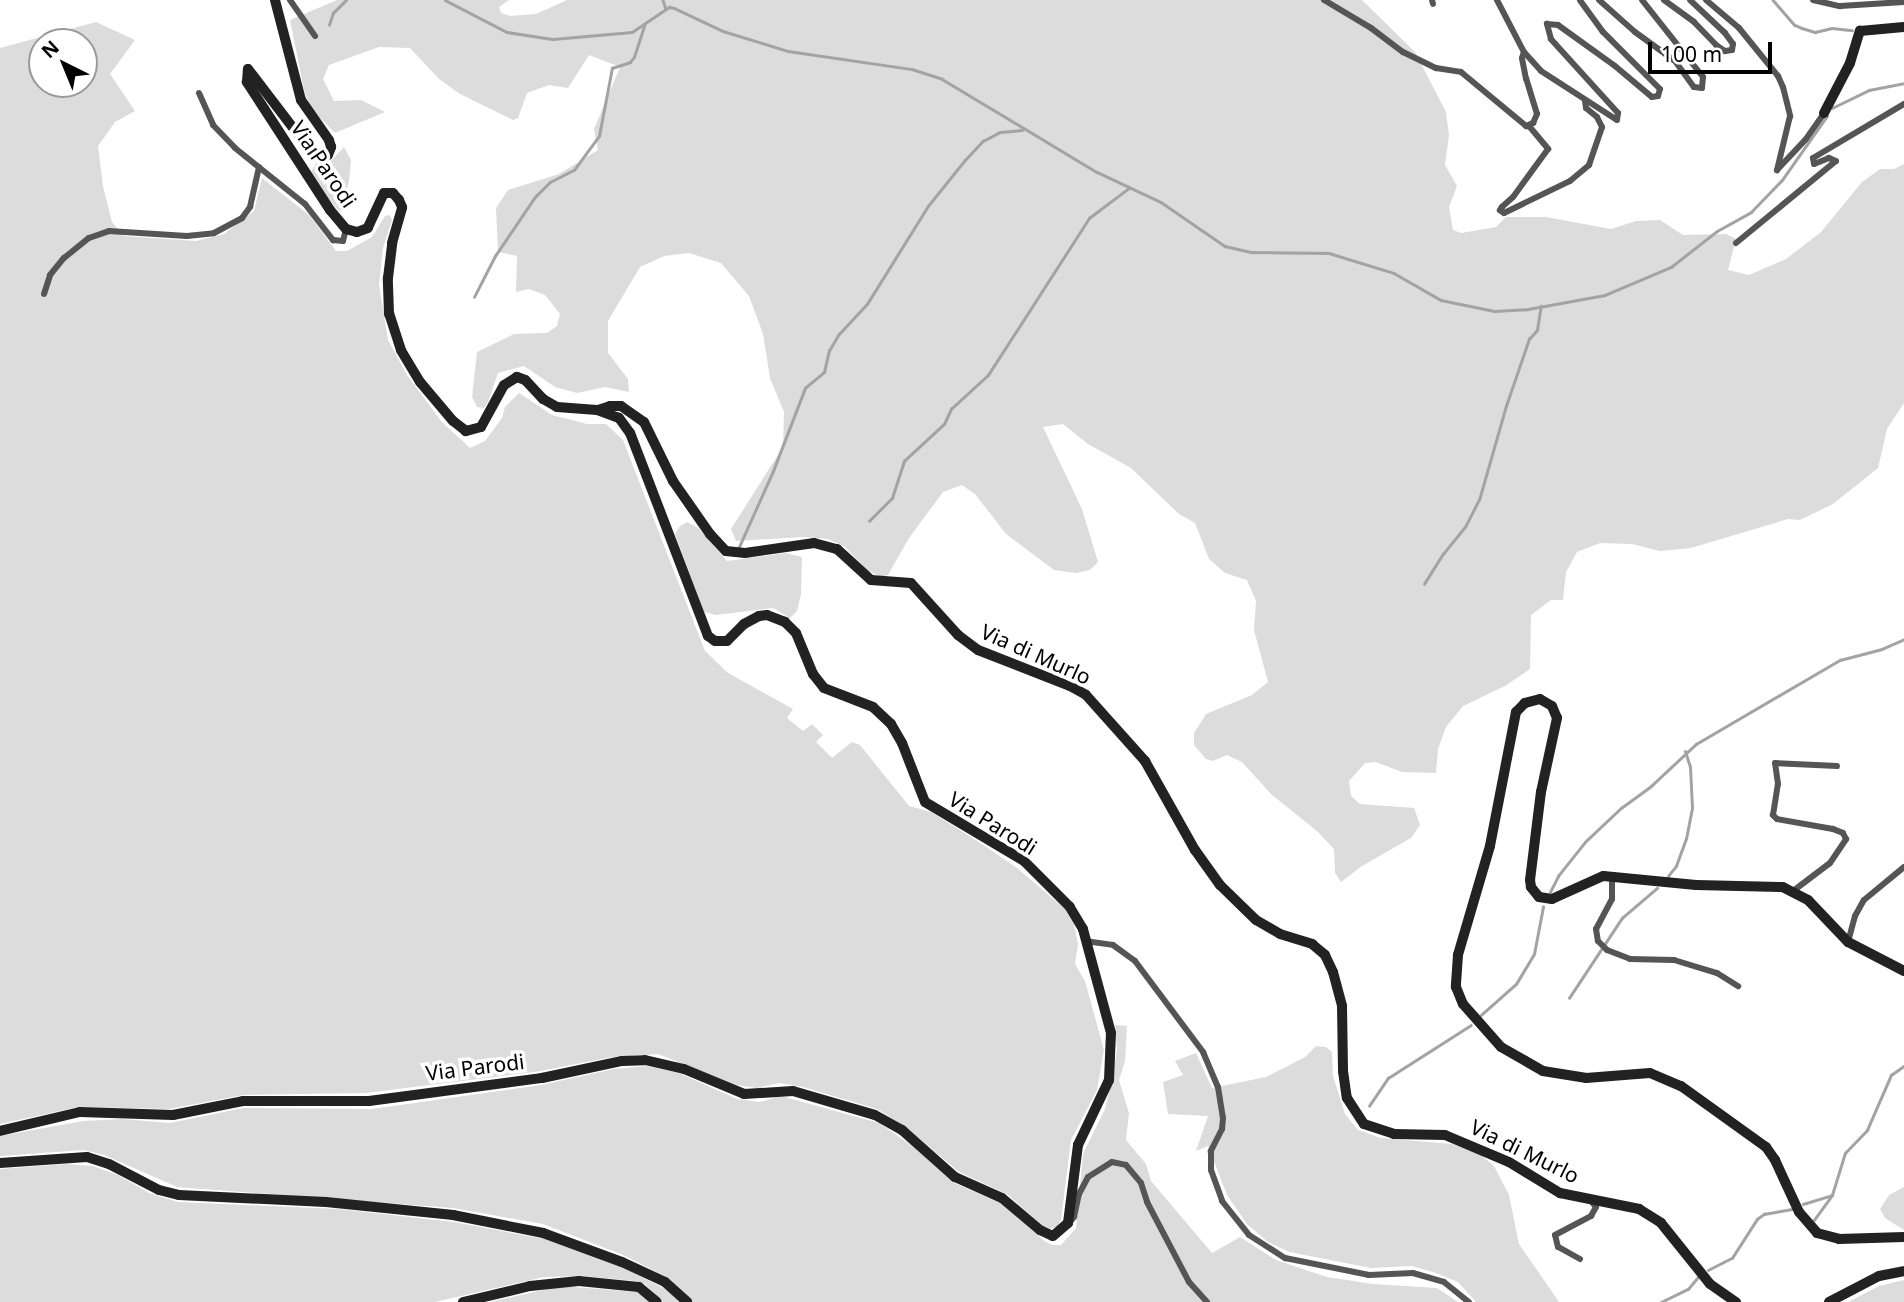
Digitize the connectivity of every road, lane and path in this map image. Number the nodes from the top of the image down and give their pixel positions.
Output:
1 (275, 0) edge
2 (290, 0) edge
3 (1324, 0) edge
4 (1497, 0) edge
5 (1580, 0) edge
6 (1599, 0) edge
7 (1642, 0) edge
8 (1664, 0) edge
9 (1690, 0) edge
10 (1706, 0) edge
11 (1813, 0) edge
12 (1904, 2) edge
13 (1904, 27) edge
14 (315, 36) dead end
15 (1524, 52) junction
16 (199, 93) dead end
17 (1585, 101) junction
18 (1904, 104) edge
19 (1824, 113) joint
20 (1529, 126) junction
21 (259, 167) junction
22 (346, 229) junction
23 (1736, 243) dead end
24 (44, 294) dead end
25 (597, 410) junction
26 (1837, 766) dead end
27 (1904, 867) edge
28 (1612, 876) junction
29 (1793, 891) junction
30 (1085, 941) junction
31 (1848, 942) junction
32 (1904, 971) edge
33 (1738, 985) dead end
34 (0, 1131) edge
35 (0, 1163) edge
36 (1591, 1201) junction
37 (1068, 1223) junction
38 (1904, 1237) edge
39 (1580, 1259) dead end
40 (1904, 1272) edge
41 (463, 1302) edge
42 (657, 1302) edge
43 (687, 1302) edge
44 (1207, 1302) edge
45 (1469, 1302) edge
46 (1736, 1302) edge
47 (1829, 1302) edge

1 - 22 street, Via Parodi
2 - 14 street
3 - 20 street
4 - 15 street
5 - 17 street
6 - 7 street
8 - 9 street
10 - 19 street
11 - 12 street
13 - 19 street
15 - 17 street
15 - 20 street
16 - 21 street
17 - 20 street
18 - 23 street
21 - 22 street
21 - 24 street
22 - 25 street, Via Parodi
25 - 30 street, Via Parodi
25 - 36 street, Via di Murlo
26 - 29 street
27 - 31 street
28 - 29 street
28 - 33 street
28 - 38 street
29 - 31 street
30 - 37 street, Via Parodi
30 - 45 street
31 - 32 street
34 - 37 street, Via Parodi
35 - 43 street
36 - 39 street
36 - 46 street, Via di Murlo
37 - 44 street
40 - 47 street
41 - 42 street

